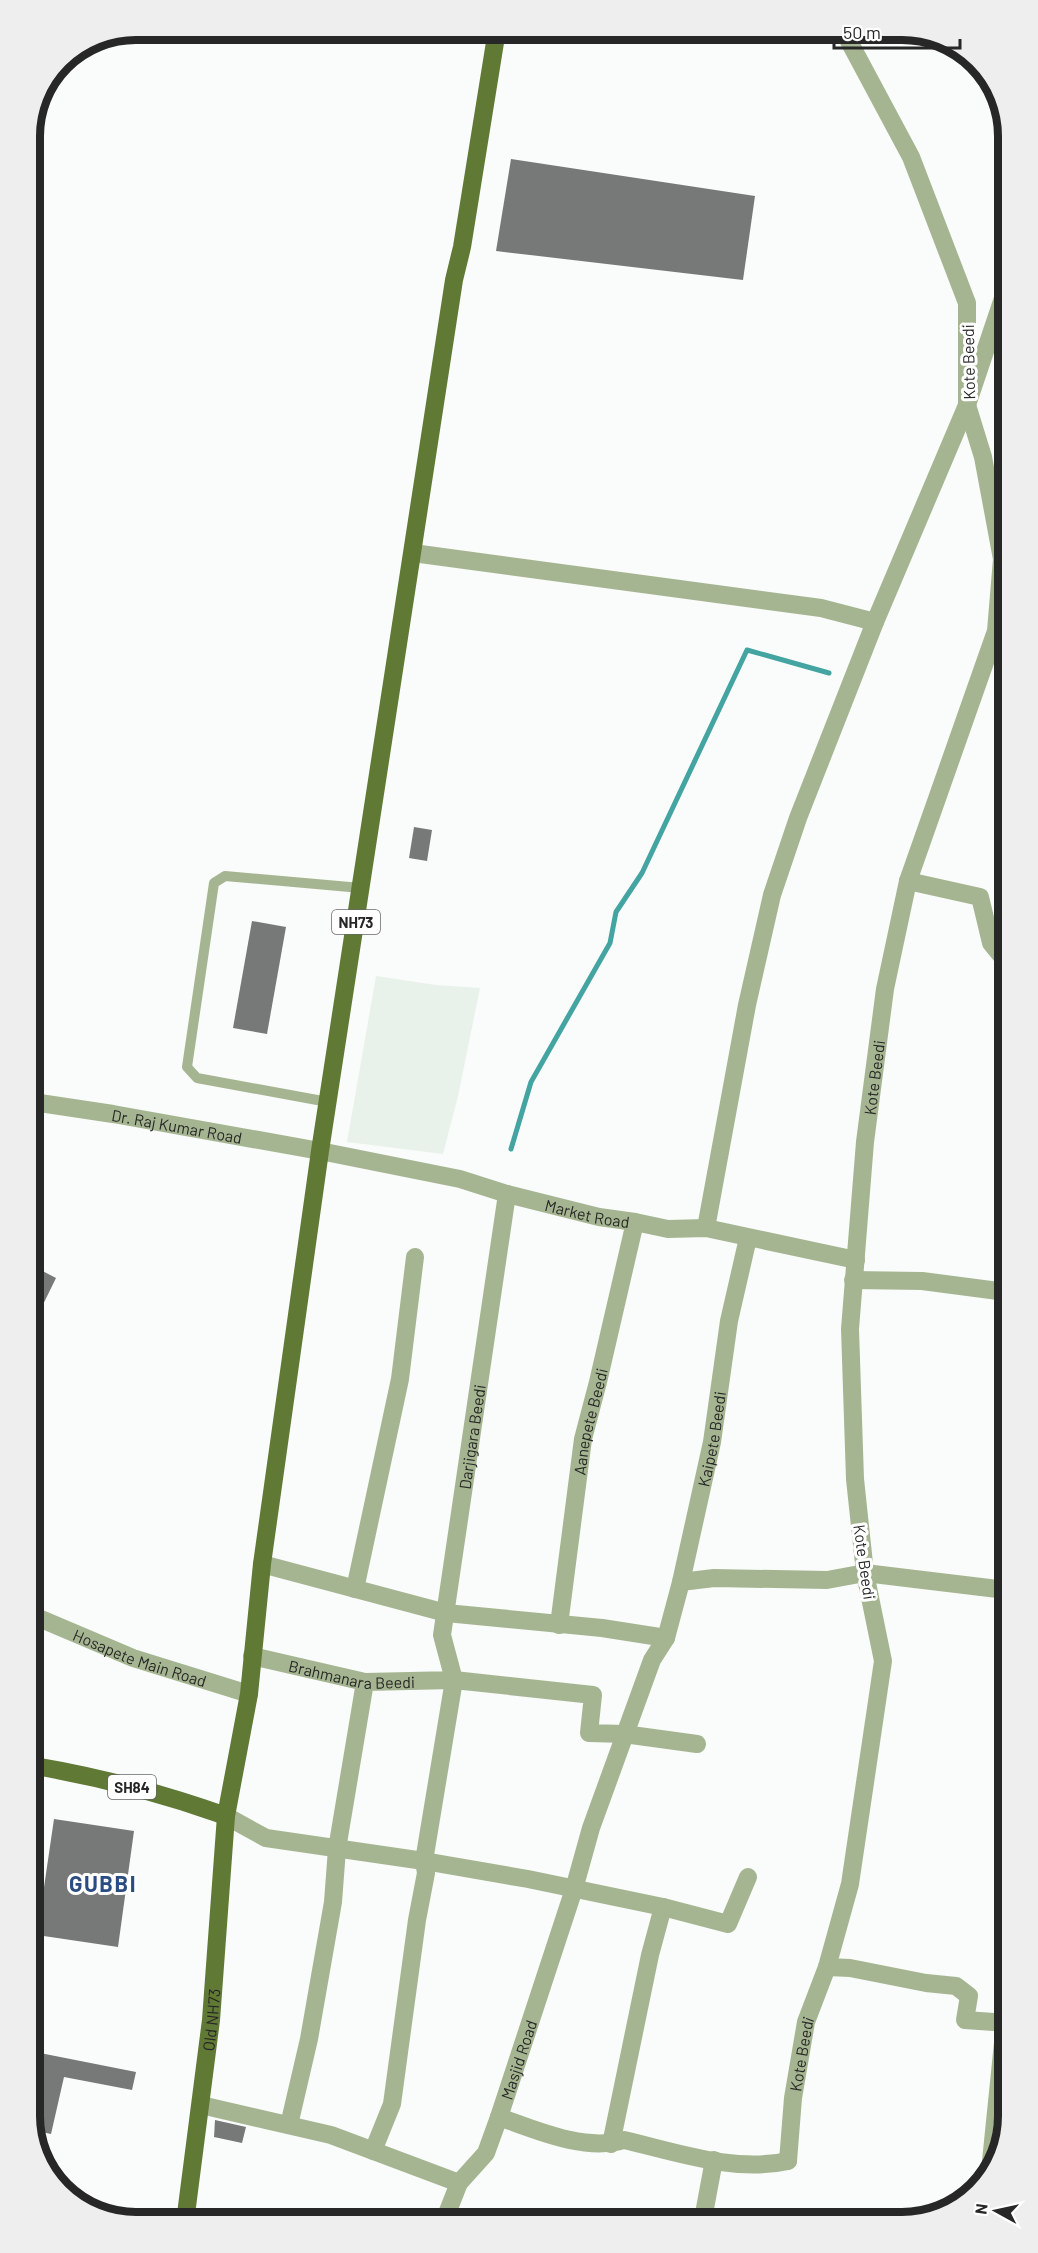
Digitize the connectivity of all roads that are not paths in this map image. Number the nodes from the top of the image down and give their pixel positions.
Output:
1 (494, 41) edge
2 (849, 41) edge
3 (998, 313) edge
4 (967, 405) junction
5 (998, 538) edge
6 (413, 553) junction
7 (998, 607) edge
8 (875, 622) junction
9 (908, 881) junction
10 (361, 888) junction
11 (998, 952) edge
12 (328, 1102) junction
13 (41, 1103) edge
14 (321, 1151) junction
15 (507, 1194) junction
16 (635, 1222) junction
17 (706, 1228) junction
18 (748, 1238) junction
19 (415, 1257) dead end
20 (856, 1260) junction
21 (853, 1280) junction
22 (998, 1291) edge
23 (262, 1564) junction
24 (865, 1573) junction
25 (681, 1582) junction
26 (355, 1589) junction
27 (998, 1589) edge
28 (446, 1613) junction
29 (40, 1619) edge
30 (559, 1625) junction
31 (666, 1638) junction
32 (252, 1656) junction
33 (454, 1680) junction
34 (365, 1682) junction
35 (249, 1694) junction
36 (624, 1734) junction
37 (697, 1744) dead end
38 (40, 1767) edge
39 (226, 1816) junction
40 (337, 1849) junction
41 (424, 1861) junction
42 (748, 1877) dead end
43 (574, 1889) junction
44 (663, 1907) junction
45 (827, 1967) junction
46 (998, 2022) edge
47 (998, 2096) edge
48 (201, 2105) junction
49 (500, 2117) junction
50 (289, 2125) junction
51 (611, 2144) junction
52 (993, 2145) edge
53 (373, 2151) junction
54 (714, 2160) junction
55 (459, 2183) junction
56 (186, 2212) edge
57 (448, 2212) edge
58 (704, 2212) edge

1 - 6 main road, NH73
2 - 4 street, Kote Beedi
3 - 4 street
4 - 5 street, Kote Beedi
4 - 8 street
6 - 8 street
6 - 10 main road, NH73
7 - 9 street, Kote Beedi
8 - 17 street
9 - 11 street
9 - 20 street, Kote Beedi
10 - 12 main road, NH73
10 - 12 lane
12 - 14 main road, NH73
13 - 14 street, Dr. Raj Kumar Road
14 - 15 street, Market Road
14 - 23 main road, NH73
15 - 16 street, Market Road
15 - 28 street, Darjigara Beedi
16 - 17 street, Market Road
16 - 30 street, Aanepete Beedi
17 - 18 street, Market Road
18 - 20 street, Market Road
18 - 25 street, Kaipete Beedi
19 - 26 street
20 - 21 street, Kote Beedi
21 - 22 street
21 - 24 street, Kote Beedi
23 - 26 street
23 - 32 main road, NH73
24 - 25 street
24 - 27 street
24 - 45 street, Kote Beedi
25 - 31 street, Kaipete Beedi
26 - 28 street
28 - 30 street
28 - 33 street, Darjigara Beedi
29 - 35 street, Hosapete Main Road
30 - 31 street
31 - 36 street, Kaipete Beedi
32 - 34 street, Brahmanara Beedi
32 - 35 main road, NH73
33 - 34 street, Brahmanara Beedi
33 - 36 street, Brahmanara Beedi
33 - 41 street
34 - 40 street
35 - 39 main road, NH73
36 - 37 street
36 - 43 street, Masjid Road
38 - 39 main road, SH84
39 - 40 street
39 - 48 main road, Old NH73
40 - 41 street
40 - 50 street
41 - 43 street
41 - 53 street
42 - 44 street
43 - 44 street
43 - 49 street, Masjid Road
44 - 51 street
45 - 46 street
45 - 54 street, Kote Beedi
47 - 52 street
48 - 50 street
48 - 56 main road, Old NH73
49 - 51 street
49 - 55 street, Masjid Road
50 - 53 street
51 - 54 street
53 - 55 street
54 - 58 street
55 - 57 street, Masjid Road

